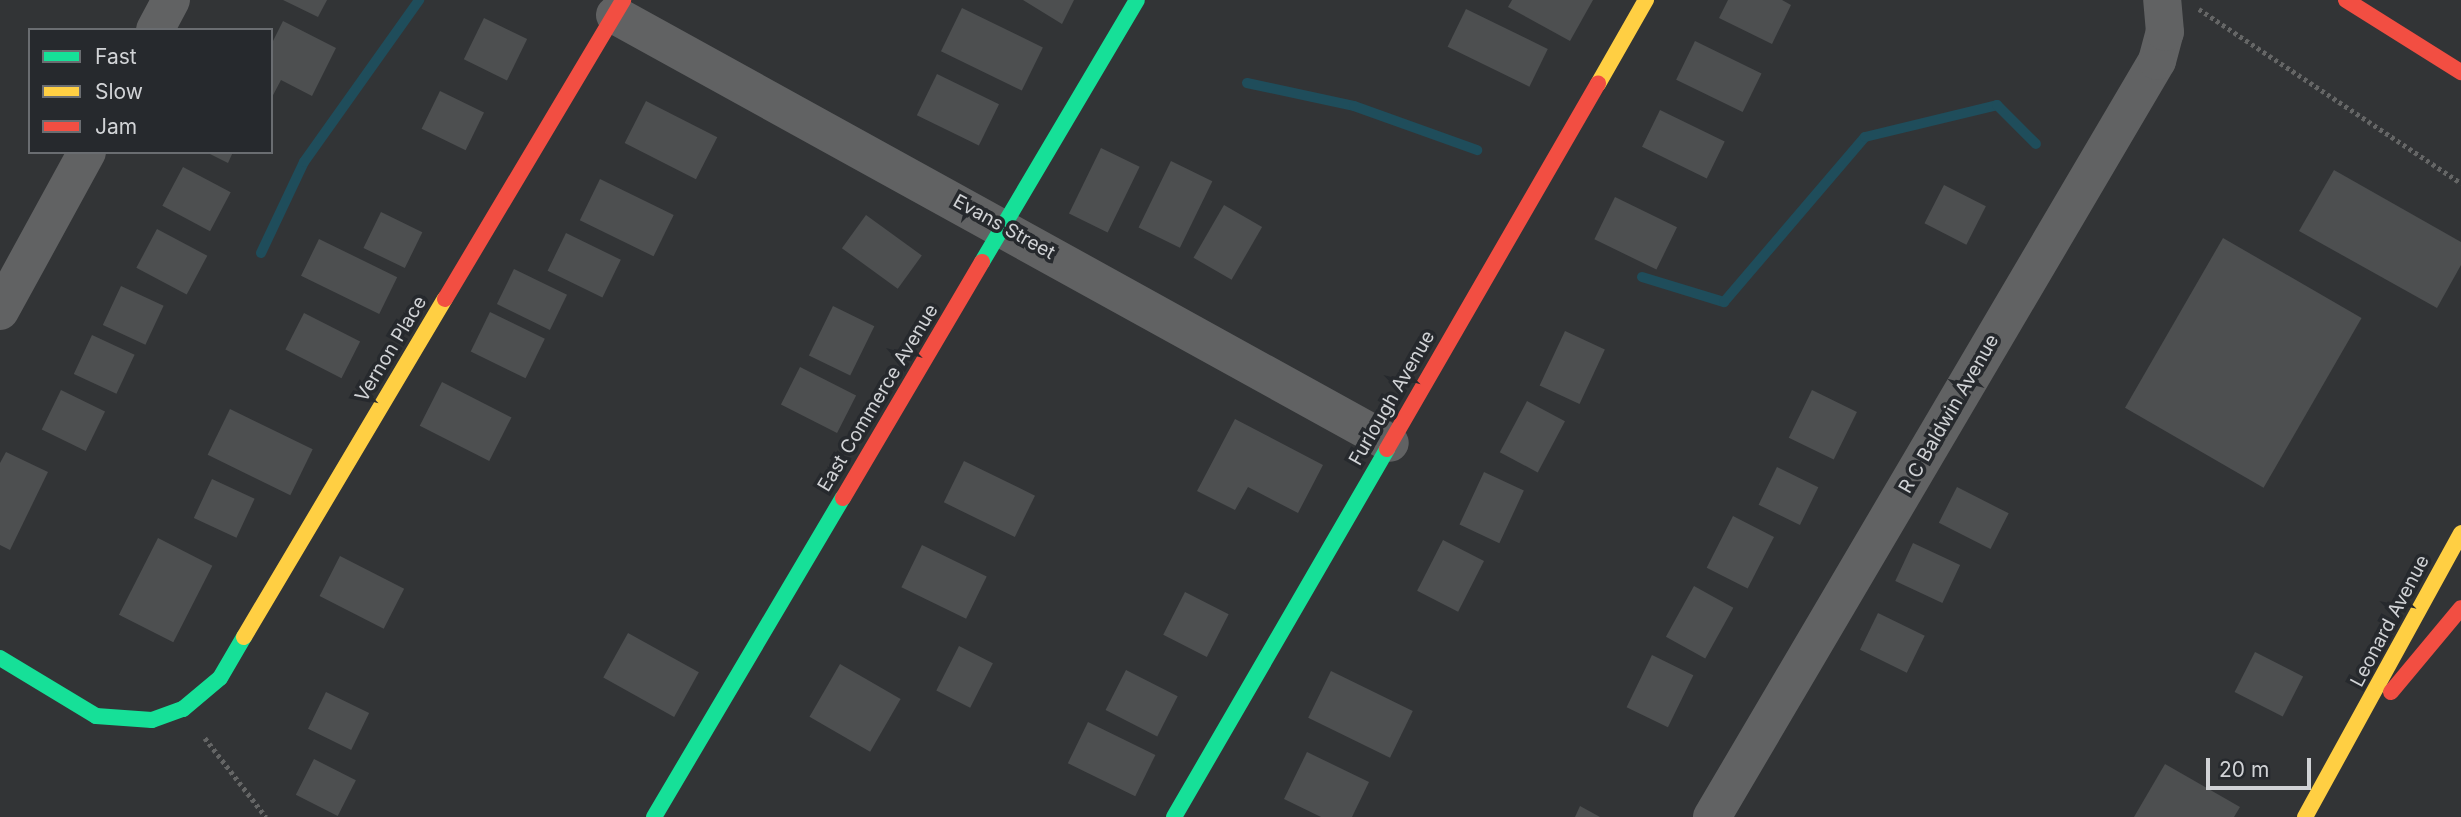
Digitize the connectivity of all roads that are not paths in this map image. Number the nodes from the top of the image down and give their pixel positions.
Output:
1 (171, 0) edge
2 (1137, 0) edge
3 (1646, 0) edge
4 (2346, 0) edge
5 (2163, 2) edge
6 (619, 8) edge
7 (156, 28) edge
8 (2461, 72) edge
9 (86, 154) edge
10 (1003, 226) junction
11 (0, 311) edge
12 (1390, 443) junction
13 (2461, 533) edge
14 (2461, 608) edge
15 (0, 658) edge
16 (2356, 729) junction
17 (654, 817) edge
18 (1174, 817) edge
19 (1712, 817) edge
20 (2305, 817) edge

1 - 7 street
2 - 10 street, East Commerce Avenue
3 - 12 street, Furlough Avenue
4 - 8 street
5 - 19 street, R C Baldwin Avenue
6 - 10 street, Evans Street
6 - 15 street, Vernon Place
9 - 11 street
10 - 12 street, Evans Street
10 - 17 street, East Commerce Avenue
12 - 18 street, Furlough Avenue
13 - 16 street, Leonard Avenue
14 - 16 street, Leonard Avenue
16 - 20 street, Leonard Avenue

